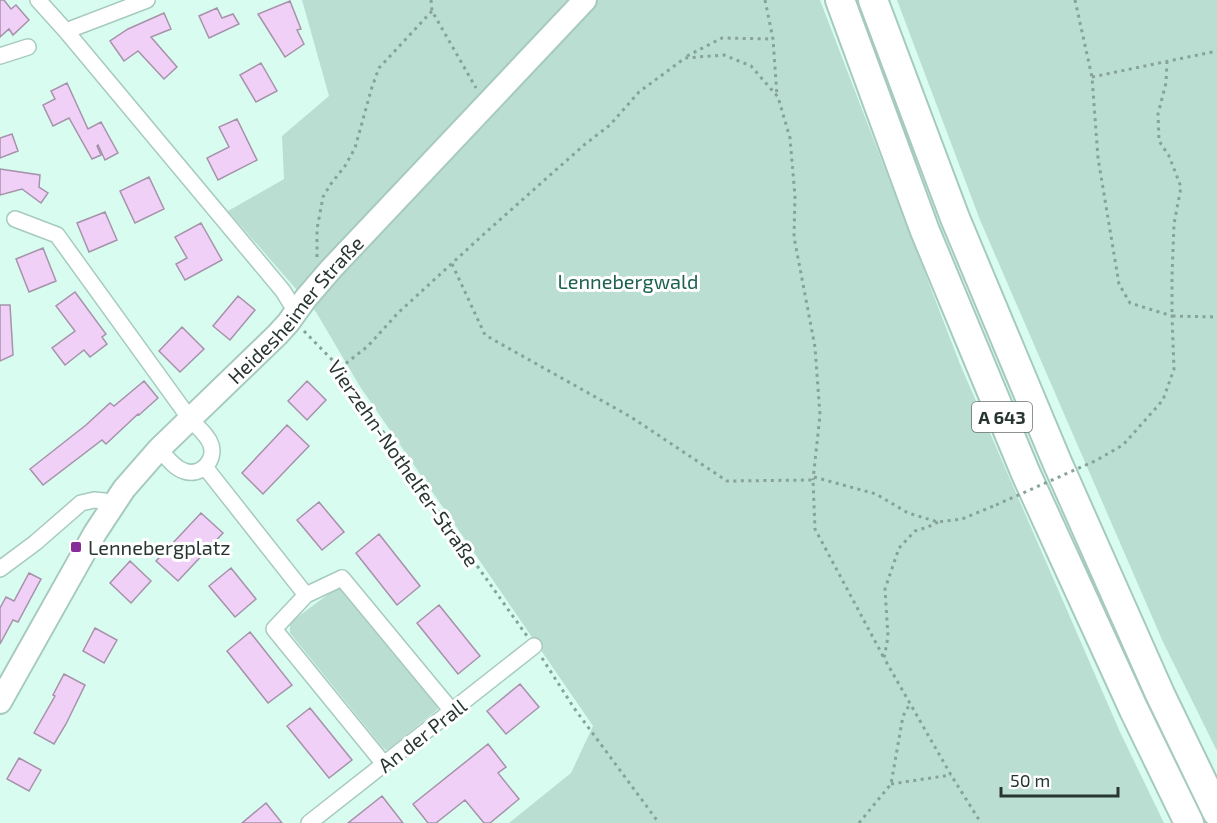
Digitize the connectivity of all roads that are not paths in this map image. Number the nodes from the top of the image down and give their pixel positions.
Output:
1 (38, 0) edge
2 (147, 0) edge
3 (585, 0) edge
4 (840, 0) edge
5 (873, 0) edge
6 (66, 31) junction
7 (28, 47) dead end
8 (0, 56) edge
9 (15, 219) dead end
10 (296, 312) junction
11 (190, 419) junction
12 (159, 449) junction
13 (205, 467) junction
14 (112, 506) junction
15 (0, 568) edge
16 (306, 595) junction
17 (534, 646) road end
18 (0, 702) edge
19 (452, 711) junction
20 (384, 764) junction
21 (1217, 812) edge
22 (309, 823) edge
23 (1189, 823) edge

1 - 6 street
2 - 6 street
3 - 10 main road, Heidesheimer Straße
4 - 23 highway, A 643
5 - 21 highway, A 643
6 - 10 street
7 - 8 street
9 - 11 street
10 - 11 main road, Heidesheimer Straße
11 - 12 main road
11 - 13 street
12 - 13 street
12 - 14 main road
13 - 16 street
14 - 15 street
14 - 18 main road
16 - 19 street
16 - 20 street
17 - 19 street, An der Prall
19 - 20 street, An der Prall
20 - 22 street, An der Prall

